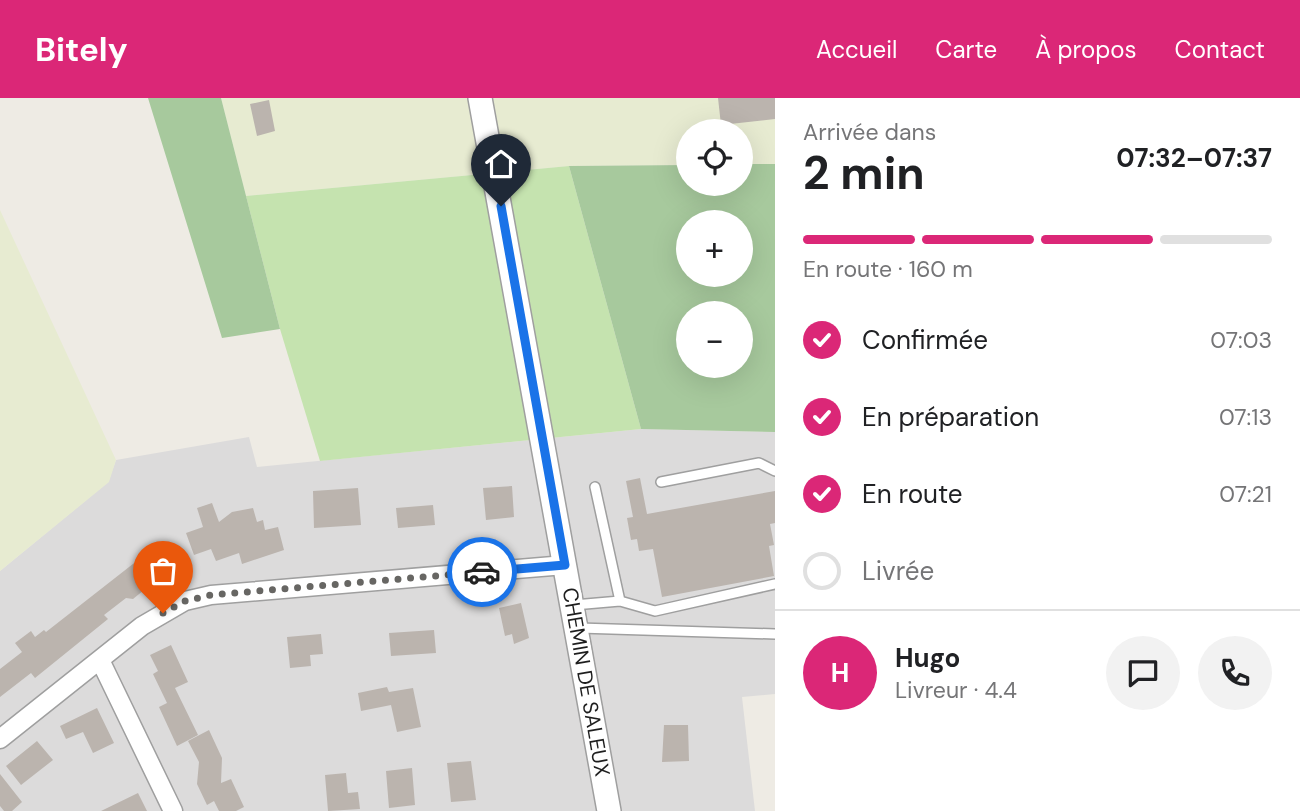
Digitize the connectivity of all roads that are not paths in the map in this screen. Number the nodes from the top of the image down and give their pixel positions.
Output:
1 (480, 98) edge
2 (775, 471) edge
3 (661, 482) dead end
4 (595, 486) dead end
5 (565, 565) junction
6 (775, 584) edge
7 (620, 601) junction
8 (573, 605) junction
9 (577, 628) junction
10 (775, 634) edge
11 (100, 660) junction
12 (0, 739) edge
13 (173, 811) edge
14 (608, 811) edge

1 - 5 street, CHEMIN DE SALEUX
2 - 3 lane
4 - 7 lane
5 - 8 street, CHEMIN DE SALEUX
5 - 11 street
6 - 7 lane
7 - 8 lane
8 - 9 street, CHEMIN DE SALEUX
9 - 10 lane
9 - 14 street, CHEMIN DE SALEUX
11 - 12 street
11 - 13 street

